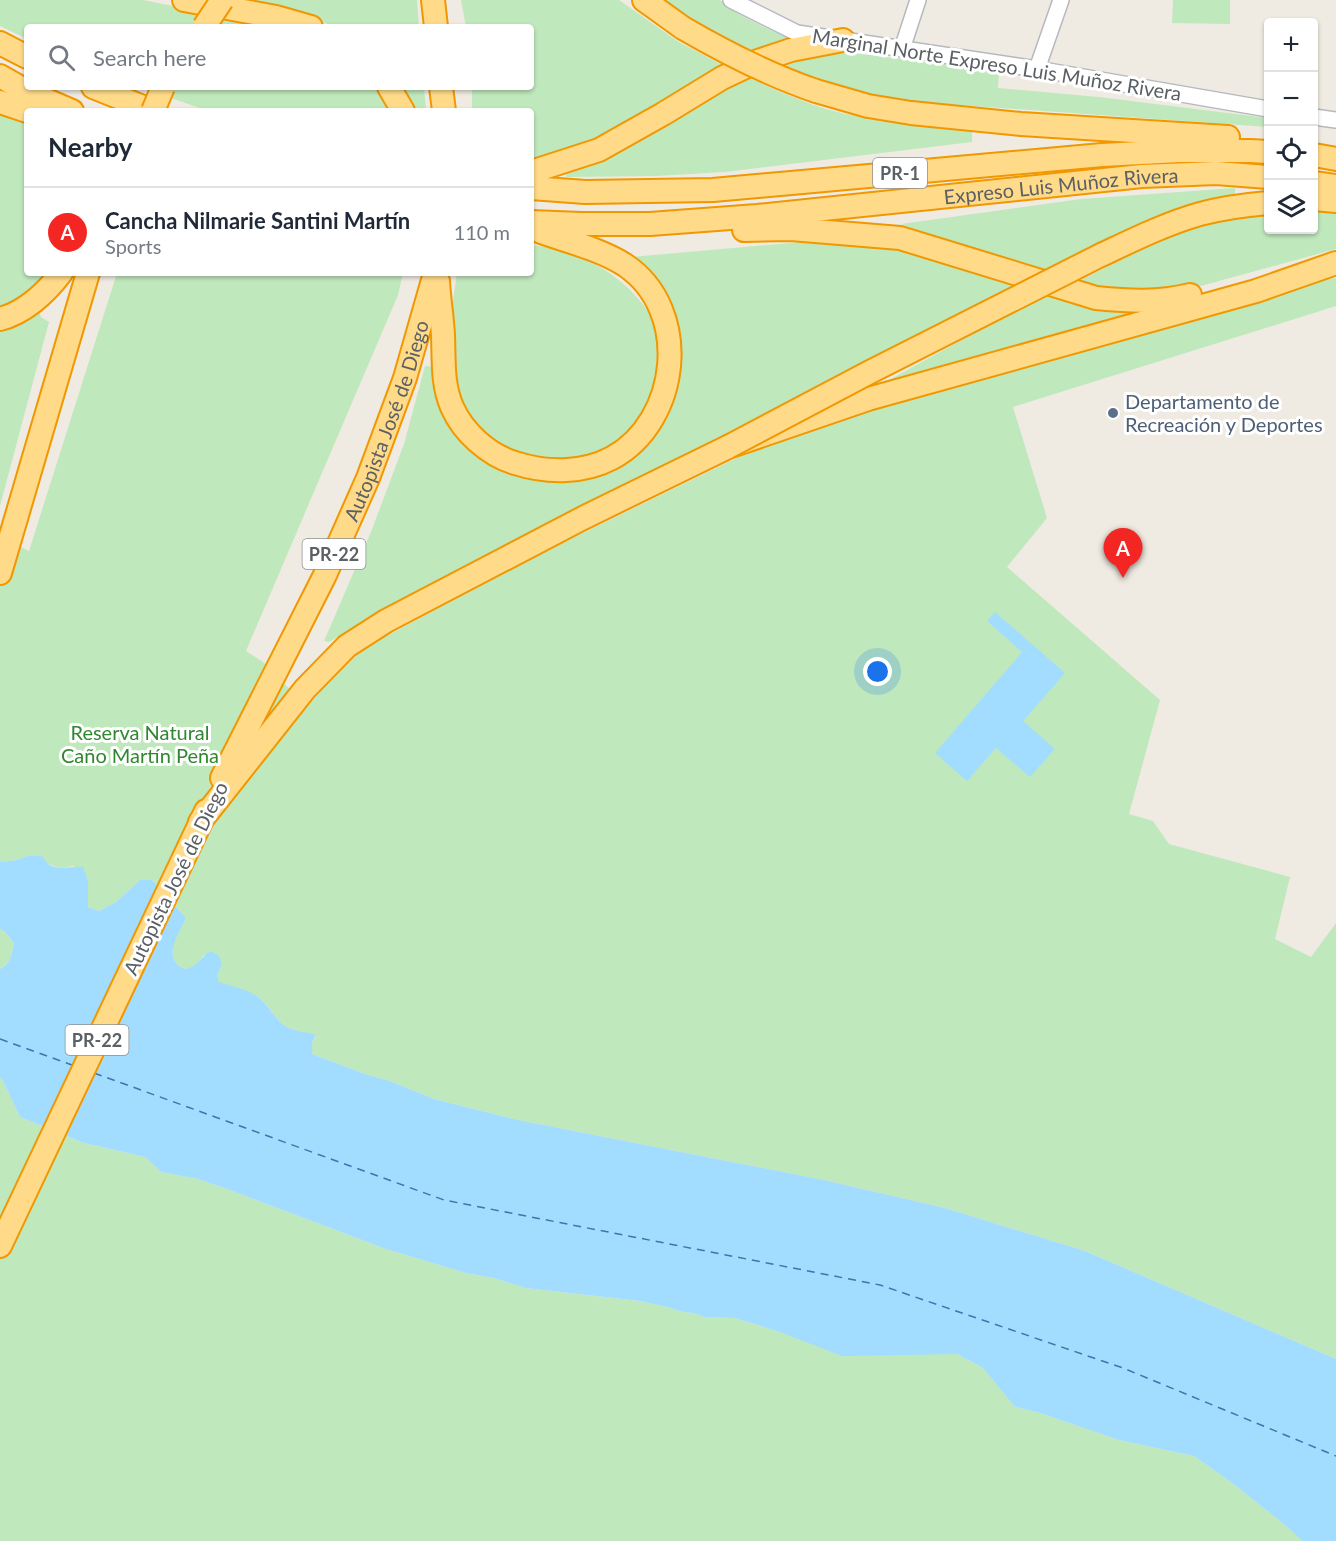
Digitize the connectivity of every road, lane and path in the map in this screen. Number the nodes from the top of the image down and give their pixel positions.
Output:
1 (184, 0) edge
2 (207, 0) edge
3 (222, 0) edge
4 (434, 0) edge
5 (644, 0) edge
6 (731, 0) edge
7 (918, 0) edge
8 (1061, 0) edge
9 (195, 24) edge
10 (206, 24) edge
11 (300, 24) edge
12 (436, 24) edge
13 (843, 40) junction
14 (0, 43) edge
15 (902, 49) junction
16 (24, 55) edge
17 (1038, 69) junction
18 (0, 76) edge
19 (24, 90) edge
20 (25, 90) edge
21 (100, 90) edge
22 (163, 90) edge
23 (391, 90) edge
24 (441, 90) edge
25 (0, 102) edge
26 (65, 108) edge
27 (146, 108) edge
28 (154, 108) edge
29 (401, 108) edge
30 (444, 108) edge
31 (1264, 108) edge
32 (24, 110) edge
33 (1318, 118) edge
34 (1336, 120) edge
35 (1264, 141) edge
36 (1264, 152) edge
37 (1318, 156) edge
38 (1336, 159) edge
39 (534, 171) edge
40 (1264, 177) edge
41 (1318, 184) edge
42 (1336, 186) edge
43 (534, 188) edge
44 (1318, 199) edge
45 (1336, 201) edge
46 (1264, 203) edge
47 (534, 223) edge
48 (650, 224) junction
49 (534, 226) edge
50 (1336, 262) edge
51 (58, 276) edge
52 (87, 276) edge
53 (435, 276) edge
54 (436, 276) edge
55 (0, 319) edge
56 (728, 447) junction
57 (0, 573) edge
58 (197, 828) junction
59 (0, 1246) edge

1 - 11 highway
2 - 9 highway
3 - 10 highway, bridge
4 - 12 highway
5 - 35 highway, bridge
6 - 13 street, Marginal Norte Expreso Luis Muñoz Rivera
7 - 15 street
8 - 17 street
13 - 15 street, Marginal Norte Expreso Luis Muñoz Rivera
13 - 39 highway
14 - 16 highway
15 - 17 street, Marginal Norte Expreso Luis Muñoz Rivera
17 - 31 street, Marginal Norte Expreso Luis Muñoz Rivera
18 - 19 highway
20 - 26 highway
21 - 27 highway
22 - 28 highway, bridge
23 - 29 highway
24 - 30 highway
25 - 32 highway
33 - 34 street
36 - 43 highway, Expreso Luis Muñoz Rivera / PR-1
37 - 38 highway
40 - 48 highway, Expreso Luis Muñoz Rivera / PR-1
41 - 42 highway
44 - 45 highway
46 - 56 highway, bridge
47 - 48 highway, Expreso Luis Muñoz Rivera / PR-1
48 - 50 highway
49 - 54 highway
50 - 56 highway, bridge
51 - 55 highway
52 - 57 highway
53 - 58 highway, Autopista José de Diego / PR-22
56 - 58 highway
58 - 59 highway, Autopista José de Diego / PR-22

